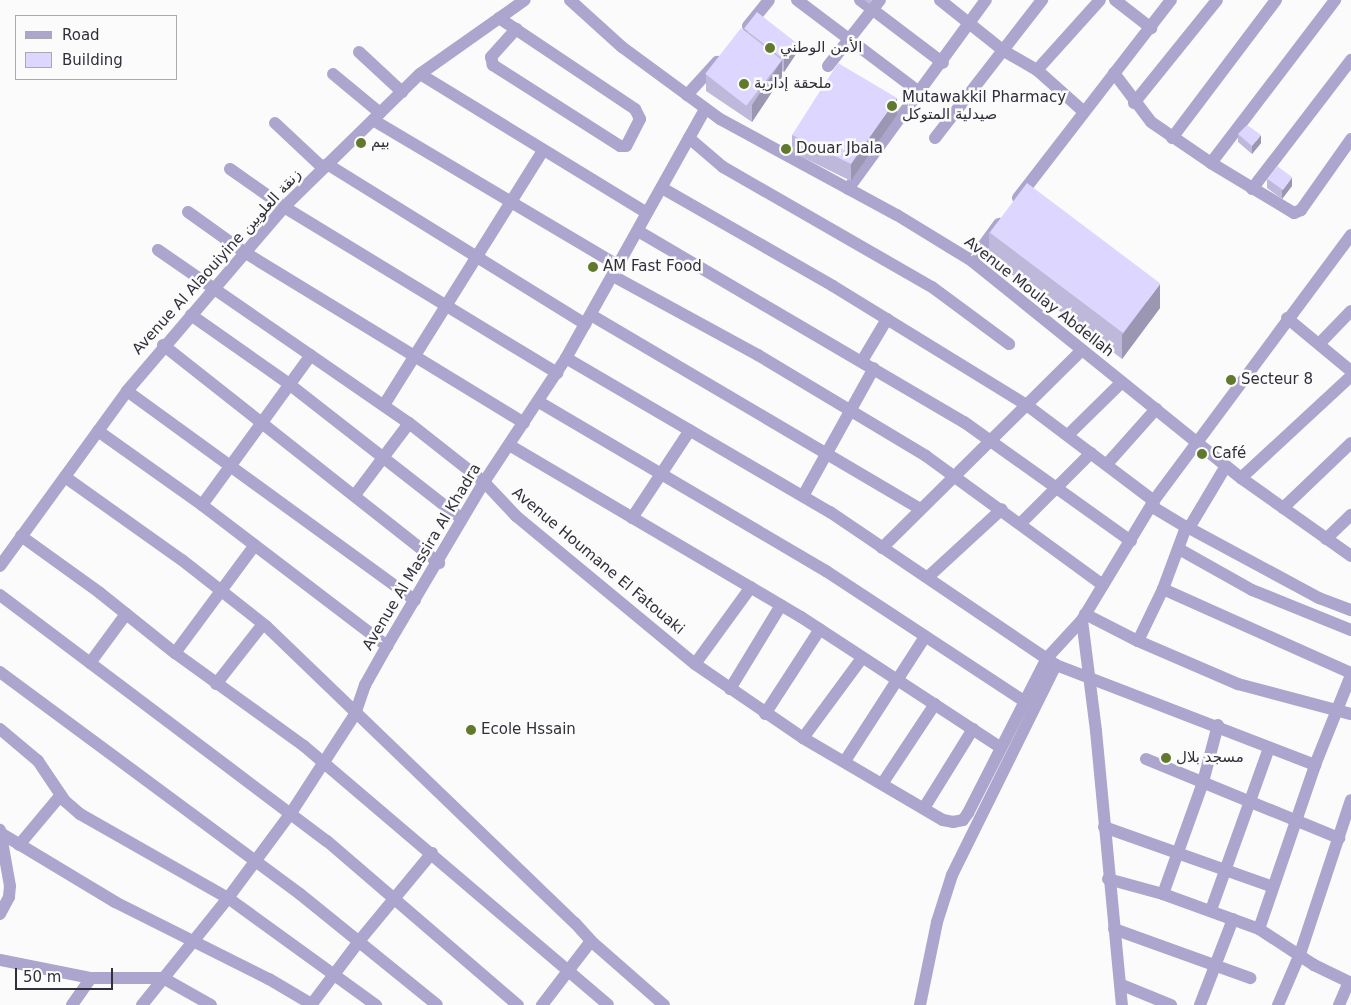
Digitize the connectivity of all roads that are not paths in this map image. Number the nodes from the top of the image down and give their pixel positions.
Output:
1 (525, 0) edge
2 (570, 0) edge
3 (769, 0) edge
4 (797, 0) edge
5 (860, 0) edge
6 (940, 0) edge
7 (986, 0) edge
8 (1042, 0) edge
9 (1100, 0) edge
10 (1115, 0) edge
11 (1171, 0) edge
12 (1217, 0) edge
13 (1276, 0) edge
14 (1335, 0) edge
15 (876, 5) edge
16 (499, 18) junction
17 (970, 24) junction
18 (1151, 28) junction
19 (516, 29) junction
20 (740, 35) edge
21 (849, 39) junction
22 (727, 50) edge
23 (1004, 51) junction
24 (359, 52) dead end
25 (1351, 60) edge
26 (943, 63) junction
27 (828, 66) dead end
28 (1037, 70) junction
29 (1114, 73) junction
30 (334, 74) dead end
31 (420, 74) junction
32 (402, 92) junction
33 (920, 92) junction
34 (687, 96) junction
35 (1134, 103) junction
36 (705, 109) junction
37 (1083, 111) junction
38 (376, 116) junction
39 (275, 122) dead end
40 (689, 138) junction
41 (935, 138) dead end
42 (1172, 138) junction
43 (1351, 139) edge
44 (543, 151) junction
45 (1211, 163) junction
46 (325, 166) junction
47 (230, 169) dead end
48 (662, 188) junction
49 (1252, 188) junction
50 (848, 189) junction
51 (510, 204) junction
52 (284, 207) junction
53 (188, 212) dead end
54 (647, 213) junction
55 (638, 230) junction
56 (1351, 235) edge
57 (158, 250) dead end
58 (244, 252) junction
59 (476, 257) junction
60 (972, 261) junction
61 (616, 271) junction
62 (214, 289) junction
63 (446, 307) junction
64 (1351, 311) edge
65 (191, 315) junction
66 (1288, 318) junction
67 (588, 319) junction
68 (887, 319) junction
69 (1009, 344) dead end
70 (1319, 344) junction
71 (163, 345) junction
72 (1082, 350) junction
73 (416, 354) junction
74 (311, 356) junction
75 (566, 358) junction
76 (862, 361) junction
77 (874, 368) junction
78 (1351, 371) edge
79 (557, 374) junction
80 (1351, 376) edge
81 (1121, 382) junction
82 (289, 384) junction
83 (127, 391) junction
84 (539, 402) junction
85 (384, 405) junction
86 (1028, 406) junction
87 (1156, 409) junction
88 (850, 410) junction
89 (524, 423) junction
90 (260, 424) junction
91 (409, 424) junction
92 (690, 430) junction
93 (98, 432) junction
94 (1068, 435) junction
95 (992, 440) junction
96 (1199, 442) junction
97 (1351, 443) edge
98 (509, 445) junction
99 (827, 452) junction
100 (1091, 453) junction
101 (384, 457) junction
102 (1107, 464) junction
103 (231, 465) junction
104 (1226, 466) junction
105 (956, 474) junction
106 (662, 475) junction
107 (65, 477) junction
108 (1241, 478) junction
109 (484, 482) junction
110 (1056, 488) junction
111 (355, 495) junction
112 (803, 496) junction
113 (1152, 504) junction
114 (202, 505) junction
115 (1283, 508) junction
116 (920, 509) junction
117 (1002, 509) junction
118 (1351, 515) edge
119 (632, 518) junction
120 (462, 519) junction
121 (1021, 523) junction
122 (1188, 528) junction
123 (21, 536) junction
124 (1326, 539) junction
125 (1131, 541) junction
126 (255, 545) junction
127 (882, 548) junction
128 (1179, 549) junction
129 (1351, 556) edge
130 (439, 563) junction
131 (0, 566) edge
132 (928, 577) junction
133 (1103, 585) junction
134 (751, 586) junction
135 (1163, 589) junction
136 (221, 590) junction
137 (0, 596) edge
138 (415, 600) junction
139 (781, 605) junction
140 (1351, 610) edge
141 (126, 614) junction
142 (1084, 617) junction
143 (263, 624) junction
144 (820, 629) junction
145 (1351, 630) edge
146 (924, 636) junction
147 (1138, 641) junction
148 (387, 646) junction
149 (175, 653) junction
150 (862, 658) junction
151 (1052, 662) junction
152 (90, 663) junction
153 (695, 664) junction
154 (0, 672) edge
155 (1351, 674) edge
156 (1090, 676) junction
157 (897, 679) junction
158 (216, 684) junction
159 (730, 689) junction
160 (1024, 701) junction
161 (935, 704) junction
162 (1337, 710) junction
163 (355, 714) junction
164 (765, 714) junction
165 (1351, 714) edge
166 (1218, 725) junction
167 (973, 728) junction
168 (0, 729) edge
169 (803, 738) junction
170 (1000, 747) junction
171 (1269, 748) junction
172 (1146, 759) dead end
173 (323, 761) junction
174 (845, 761) junction
175 (1315, 765) junction
176 (1203, 782) junction
177 (882, 784) junction
178 (61, 795) junction
179 (1351, 800) edge
180 (1249, 802) junction
181 (924, 808) junction
182 (290, 813) junction
183 (1296, 820) junction
184 (1104, 827) junction
185 (1, 831) edge
186 (1339, 838) junction
187 (19, 845) junction
188 (432, 853) junction
189 (1178, 855) junction
190 (255, 860) junction
191 (1226, 872) junction
192 (1108, 879) junction
193 (1271, 886) junction
194 (1163, 894) junction
195 (228, 898) junction
196 (395, 898) junction
197 (1211, 910) junction
198 (0, 914) edge
199 (1233, 919) junction
200 (1114, 929) junction
201 (1259, 929) junction
202 (360, 940) junction
203 (591, 941) junction
204 (192, 942) junction
205 (1300, 954) junction
206 (0, 960) edge
207 (1216, 965) junction
208 (334, 972) junction
209 (568, 972) junction
210 (91, 978) junction
211 (163, 978) junction
212 (1250, 978) dead end
213 (1350, 982) edge
214 (1122, 985) junction
215 (72, 1005) edge
216 (142, 1005) edge
217 (212, 1005) edge
218 (312, 1005) edge
219 (376, 1005) edge
220 (437, 1005) edge
221 (518, 1005) edge
222 (542, 1005) edge
223 (608, 1005) edge
224 (664, 1005) edge
225 (920, 1005) edge
226 (1122, 1005) edge
227 (1171, 1005) edge
228 (1200, 1005) edge
229 (1278, 1005) edge
230 (1339, 1005) edge

1 - 16 street, Avenue Al Alaouiyine زنقة العلويين
2 - 34 street, Avenue Moulay Abdellah
3 - 20 street
4 - 21 street
5 - 15 street
6 - 17 street
7 - 17 street
8 - 23 street
9 - 28 street
10 - 18 street
11 - 18 street
12 - 35 street
13 - 42 street
14 - 45 street
15 - 21 street
15 - 26 street
16 - 19 street
16 - 31 street, Avenue Al Alaouiyine زنقة العلويين
17 - 23 street
17 - 26 street
18 - 29 street
19 - 19 street
21 - 27 street
21 - 33 street
22 - 34 street
23 - 28 street
23 - 41 street
24 - 32 street
25 - 49 street
26 - 33 street
28 - 37 street
29 - 35 street
29 - 37 street
30 - 38 street
31 - 32 street, Avenue Al Alaouiyine زنقة العلويين
31 - 44 street
32 - 38 street, Avenue Al Alaouiyine زنقة العلويين
33 - 50 street
34 - 36 street, Avenue Moulay Abdellah
35 - 42 street
36 - 40 street, Avenue Al Massira Al Khadra
36 - 50 street, Avenue Moulay Abdellah
37 - 60 street
38 - 46 street, Avenue Al Alaouiyine زنقة العلويين
38 - 51 street
39 - 46 street
40 - 48 street, Avenue Al Massira Al Khadra
40 - 69 street
42 - 45 street
43 - 49 street
44 - 51 street
44 - 54 street
45 - 49 street
46 - 52 street, Avenue Al Alaouiyine زنقة العلويين
46 - 59 street
47 - 52 street
48 - 54 street, Avenue Al Massira Al Khadra
48 - 68 street
50 - 60 street, Avenue Moulay Abdellah
51 - 59 street
51 - 61 street
52 - 58 street, Avenue Al Alaouiyine زنقة العلويين
52 - 63 street
53 - 58 street
54 - 55 street, Avenue Al Massira Al Khadra
55 - 61 street, Avenue Al Massira Al Khadra
55 - 76 street
56 - 66 street
57 - 62 street, Avenue Houmane El Fatouaki
58 - 62 street, Avenue Al Alaouiyine زنقة العلويين
58 - 73 street
59 - 63 street
59 - 67 street
60 - 72 street, Avenue Moulay Abdellah
61 - 67 street, Avenue Al Massira Al Khadra
61 - 88 street
62 - 65 street, Avenue Al Alaouiyine زنقة العلويين
62 - 74 street, Avenue Houmane El Fatouaki
63 - 73 street
63 - 79 street
64 - 70 street
65 - 71 street, Avenue Al Alaouiyine زنقة العلويين
65 - 82 street
66 - 70 street
66 - 96 street
67 - 75 street, Avenue Al Massira Al Khadra
67 - 99 street
68 - 76 street
68 - 86 street
70 - 78 street
71 - 83 street, Avenue Al Alaouiyine زنقة العلويين
71 - 90 street
72 - 81 street, Avenue Moulay Abdellah
72 - 86 street
73 - 85 street
73 - 89 street
74 - 82 street
74 - 85 street, Avenue Houmane El Fatouaki
75 - 79 street, Avenue Al Massira Al Khadra
75 - 92 street
76 - 77 street
77 - 88 street
77 - 95 street
79 - 84 street, Avenue Al Massira Al Khadra
80 - 108 street
81 - 87 street, Avenue Moulay Abdellah
81 - 94 street
82 - 90 street
82 - 101 street
83 - 93 street, Avenue Al Alaouiyine زنقة العلويين
83 - 103 street
84 - 89 street, Avenue Al Massira Al Khadra
84 - 106 street
85 - 91 street, Avenue Houmane El Fatouaki
86 - 94 street
86 - 95 street
87 - 96 street, Avenue Moulay Abdellah
87 - 102 street
88 - 99 street
88 - 105 street
89 - 98 street, Avenue Al Massira Al Khadra
90 - 103 street
90 - 111 street
91 - 101 street
91 - 109 street, Avenue Houmane El Fatouaki
92 - 106 street
92 - 112 street
93 - 107 street, Avenue Al Alaouiyine زنقة العلويين
93 - 114 street
94 - 100 street
95 - 105 street
95 - 110 street
96 - 104 street, Avenue Moulay Abdellah
96 - 113 street
97 - 115 street
98 - 109 street, Avenue Al Massira Al Khadra
98 - 119 street
99 - 112 street
99 - 116 street
100 - 102 street
100 - 110 street
101 - 111 street
101 - 120 street
102 - 113 street
103 - 114 street
103 - 138 street
104 - 108 street, Avenue Moulay Abdellah
104 - 122 street
105 - 116 street
105 - 117 street
106 - 119 street
106 - 146 street
107 - 123 street, Avenue Al Alaouiyine زنقة العلويين
107 - 136 street
108 - 115 street, Avenue Moulay Abdellah
109 - 120 street, Avenue Al Massira Al Khadra
109 - 153 street, Avenue Houmane El Fatouaki
110 - 121 street
110 - 125 street
111 - 130 street
112 - 127 street
113 - 122 street
113 - 125 street
114 - 126 street
115 - 124 street, Avenue Moulay Abdellah
116 - 127 street
117 - 121 street
117 - 132 street
118 - 124 street
119 - 134 street
120 - 130 street, Avenue Al Massira Al Khadra
121 - 133 street
122 - 128 street
122 - 140 street
123 - 131 street, Avenue Al Alaouiyine زنقة العلويين
123 - 141 street
124 - 129 street, Avenue Moulay Abdellah
125 - 133 street
126 - 136 street
126 - 148 street
127 - 132 street
128 - 135 street
128 - 145 street
130 - 138 street, Avenue Al Massira Al Khadra
132 - 151 street
133 - 142 street
134 - 139 street
134 - 153 street
135 - 147 street
135 - 155 street
136 - 143 street
136 - 149 street
137 - 152 street
138 - 148 street, Avenue Al Massira Al Khadra
139 - 144 street
139 - 159 street
141 - 149 street
141 - 152 street
142 - 147 street
142 - 151 street
142 - 156 street
143 - 158 street
143 - 163 street
144 - 150 street
144 - 164 street
146 - 157 street
146 - 160 street
147 - 162 street
148 - 163 street, Avenue Al Massira Al Khadra
149 - 158 street
150 - 157 street
150 - 169 street
151 - 156 street
151 - 160 street
151 - 225 street
152 - 182 street
153 - 159 street, Avenue Houmane El Fatouaki
154 - 190 street
155 - 162 street
156 - 166 street
156 - 184 street
157 - 161 street
157 - 174 street
158 - 173 street
159 - 164 street, Avenue Houmane El Fatouaki
160 - 170 street
161 - 167 street
161 - 177 street
162 - 165 street
162 - 175 street
163 - 173 street, Avenue Al Massira Al Khadra
163 - 203 street
164 - 169 street, Avenue Houmane El Fatouaki
166 - 171 street
166 - 176 street
167 - 170 street
167 - 181 street
168 - 178 street
169 - 174 street, Avenue Houmane El Fatouaki
170 - 181 street, Avenue Houmane El Fatouaki
171 - 175 street
171 - 180 street
172 - 176 street
173 - 182 street, Avenue Al Massira Al Khadra
173 - 188 street
174 - 177 street, Avenue Houmane El Fatouaki
175 - 183 street
176 - 180 street
176 - 189 street
177 - 181 street, Avenue Houmane El Fatouaki
178 - 187 street
178 - 195 street
179 - 186 street
180 - 183 street
180 - 191 street
182 - 190 street, Avenue Al Massira Al Khadra
182 - 196 street
183 - 186 street
183 - 193 street
184 - 189 street
184 - 192 street
185 - 187 street
185 - 198 street
186 - 205 street
187 - 204 street
188 - 196 street
188 - 209 street
189 - 191 street
189 - 194 street
190 - 195 street, Avenue Al Massira Al Khadra
190 - 202 street
191 - 193 street
191 - 197 street
192 - 194 street
192 - 200 street
193 - 201 street
194 - 197 street
195 - 204 street, Avenue Al Massira Al Khadra
195 - 208 street
196 - 202 street
196 - 221 street
197 - 199 street
199 - 201 street
199 - 207 street
200 - 207 street
200 - 214 street
201 - 205 street
202 - 208 street
202 - 220 street
203 - 209 street
203 - 224 street
204 - 211 street, Avenue Al Massira Al Khadra
204 - 218 street
205 - 213 street
205 - 229 street
206 - 210 street
207 - 212 street
207 - 228 street
208 - 218 street
208 - 219 street
209 - 222 street
209 - 223 street
210 - 211 street
210 - 215 street
211 - 216 street, Avenue Al Massira Al Khadra
211 - 217 street
213 - 230 street
214 - 226 street
214 - 227 street

